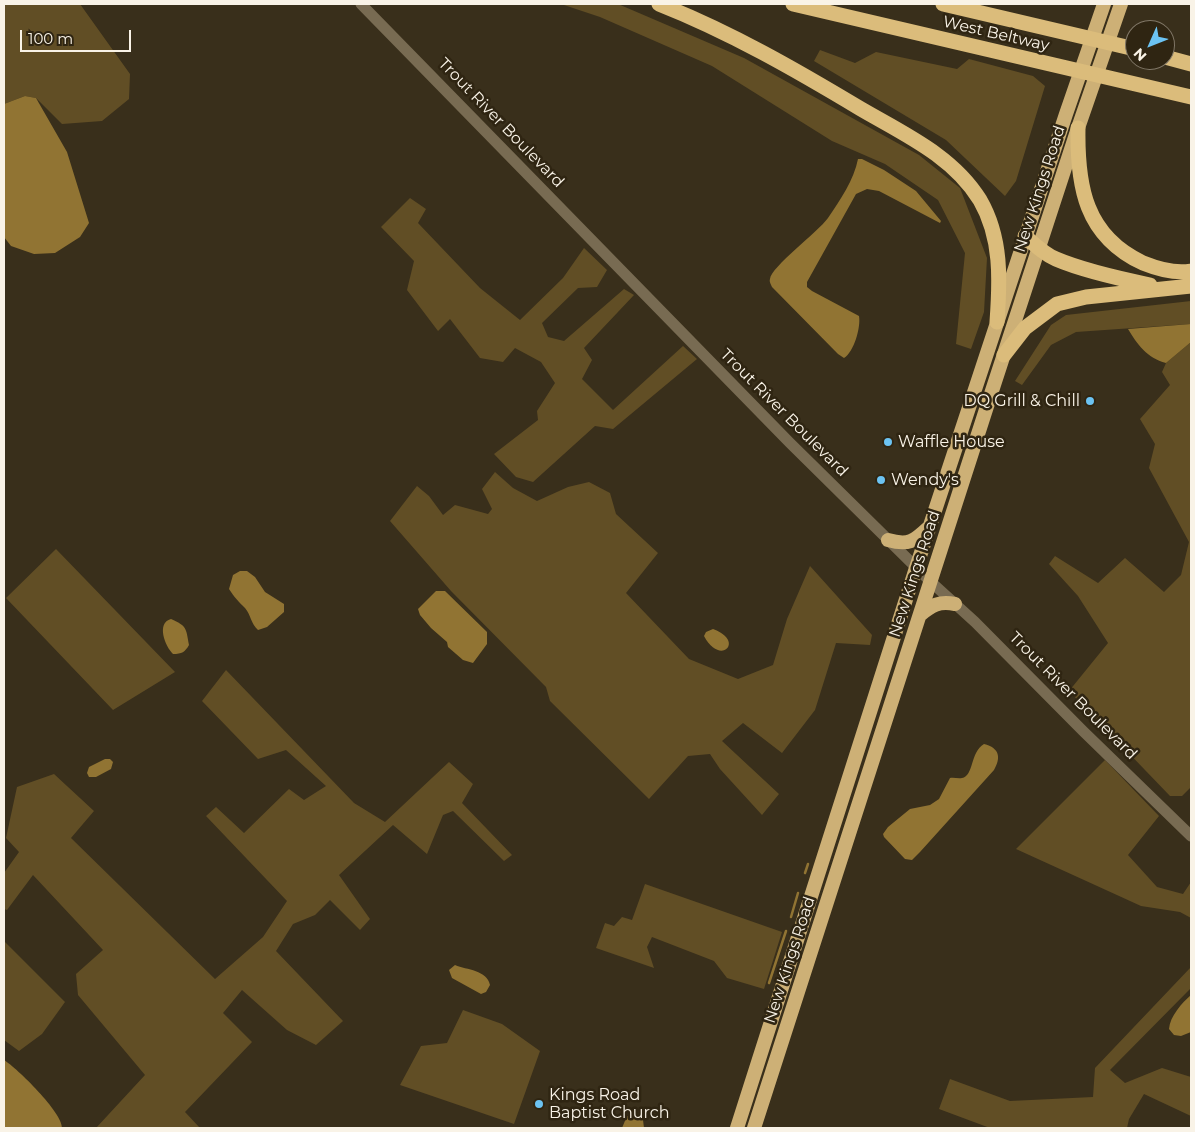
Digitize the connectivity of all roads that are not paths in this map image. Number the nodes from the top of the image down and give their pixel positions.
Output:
1 (362, 4) edge
2 (660, 4) edge
3 (792, 4) edge
4 (943, 4) edge
5 (989, 4) edge
6 (1104, 4) edge
7 (1121, 4) edge
8 (1009, 20) junction
9 (1125, 47) edge
10 (1175, 60) edge
11 (1191, 64) edge
12 (1187, 96) edge
13 (1078, 128) junction
14 (1026, 236) junction
15 (1038, 248) junction
16 (1191, 271) edge
17 (1191, 286) edge
18 (1167, 288) junction
19 (998, 322) junction
20 (1004, 355) junction
21 (931, 524) junction
22 (888, 540) junction
23 (916, 568) junction
24 (931, 582) junction
25 (955, 604) junction
26 (920, 615) junction
27 (881, 678) junction
28 (847, 787) junction
29 (863, 792) junction
30 (1191, 836) edge
31 (836, 877) junction
32 (737, 1128) edge
33 (754, 1128) edge

1 - 22 street, Trout River Boulevard
2 - 19 highway
3 - 12 highway, West Beltway
4 - 8 highway, West Beltway
5 - 8 highway
6 - 14 highway, New Kings Road
7 - 13 highway, New Kings Road
8 - 9 highway, West Beltway
10 - 11 highway
13 - 15 highway, New Kings Road
13 - 16 highway
14 - 15 highway
14 - 19 highway, New Kings Road
15 - 18 highway
15 - 20 highway, New Kings Road
17 - 18 highway
18 - 20 highway
19 - 21 highway, New Kings Road
20 - 24 highway, New Kings Road
21 - 22 highway
21 - 23 highway, New Kings Road
22 - 23 street, Trout River Boulevard
23 - 24 street, Trout River Boulevard
23 - 27 highway, New Kings Road
24 - 25 street, Trout River Boulevard
24 - 26 highway, New Kings Road
25 - 26 highway
25 - 30 street, Trout River Boulevard
26 - 29 highway, New Kings Road
27 - 28 highway, New Kings Road
27 - 29 highway
28 - 31 highway
28 - 32 highway, New Kings Road
29 - 31 highway, New Kings Road
31 - 33 highway, New Kings Road

